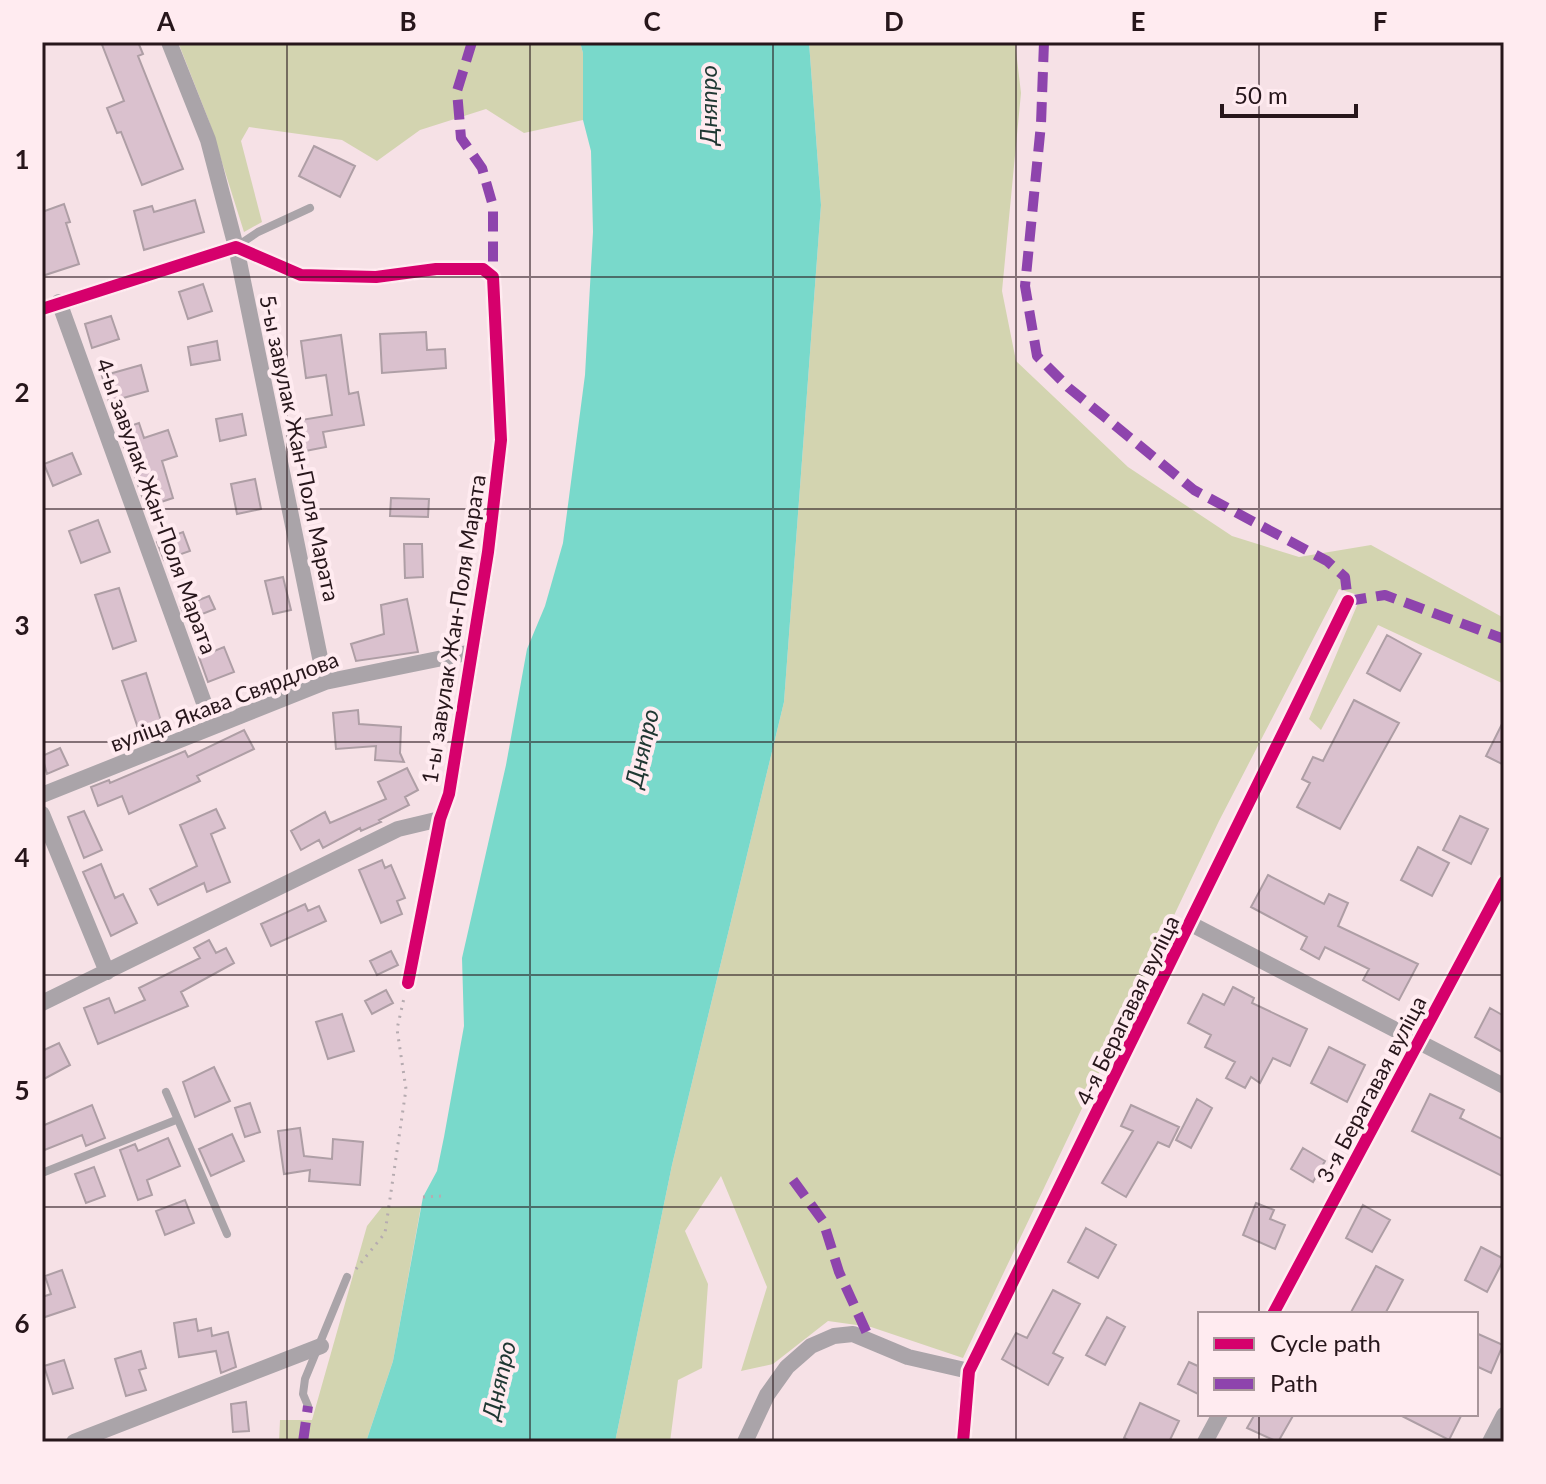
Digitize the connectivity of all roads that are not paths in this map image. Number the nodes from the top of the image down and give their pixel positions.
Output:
1 (169, 42) edge
2 (310, 208) dead end
3 (236, 247) junction
4 (59, 302) junction
5 (42, 309) edge
6 (1348, 601) dead end
7 (472, 652) junction
8 (325, 682) junction
9 (212, 725) junction
10 (42, 795) edge
11 (42, 814) edge
12 (440, 819) junction
13 (1504, 882) edge
14 (1191, 924) junction
15 (107, 972) junction
16 (408, 983) road end
17 (42, 1003) edge
18 (1419, 1042) junction
19 (1504, 1086) edge
20 (166, 1092) dead end
21 (176, 1120) junction
22 (42, 1173) edge
23 (227, 1234) dead end
24 (347, 1277) road end
25 (1274, 1312) edge
26 (321, 1346) junction
27 (969, 1371) junction
28 (308, 1406) dead end
29 (1504, 1415) edge
30 (1219, 1416) edge
31 (74, 1442) edge
32 (745, 1442) edge
33 (963, 1442) edge
34 (1205, 1442) edge
35 (1490, 1442) edge

1 - 3 street, 5-ы завулак Жан-Поля Марата
2 - 3 lane
3 - 4 street
3 - 7 street, 1-ы завулак Жан-Поля Марата
3 - 8 street, 5-ы завулак Жан-Поля Марата
4 - 5 street
4 - 9 street, 4-ы завулак Жан-Поля Марата
6 - 14 street, 4-я Берагавая вуліца
7 - 8 street, вуліца Якава Свярдлова
7 - 12 street, 1-ы завулак Жан-Поля Марата
8 - 9 street, вуліца Якава Свярдлова
9 - 10 street, вуліца Якава Свярдлова
11 - 15 street
12 - 15 street
12 - 16 street, 1-ы завулак Жан-Поля Марата
13 - 18 street, 3-я Берагавая вуліца
14 - 18 street
14 - 27 street, 4-я Берагавая вуліца
15 - 17 street
18 - 19 street
18 - 25 street, 3-я Берагавая вуліца
20 - 21 lane
21 - 22 lane
21 - 23 lane
24 - 26 lane
26 - 28 lane
26 - 31 street
27 - 32 street
27 - 33 street, 4-я Берагавая вуліца
29 - 35 street
30 - 34 street

